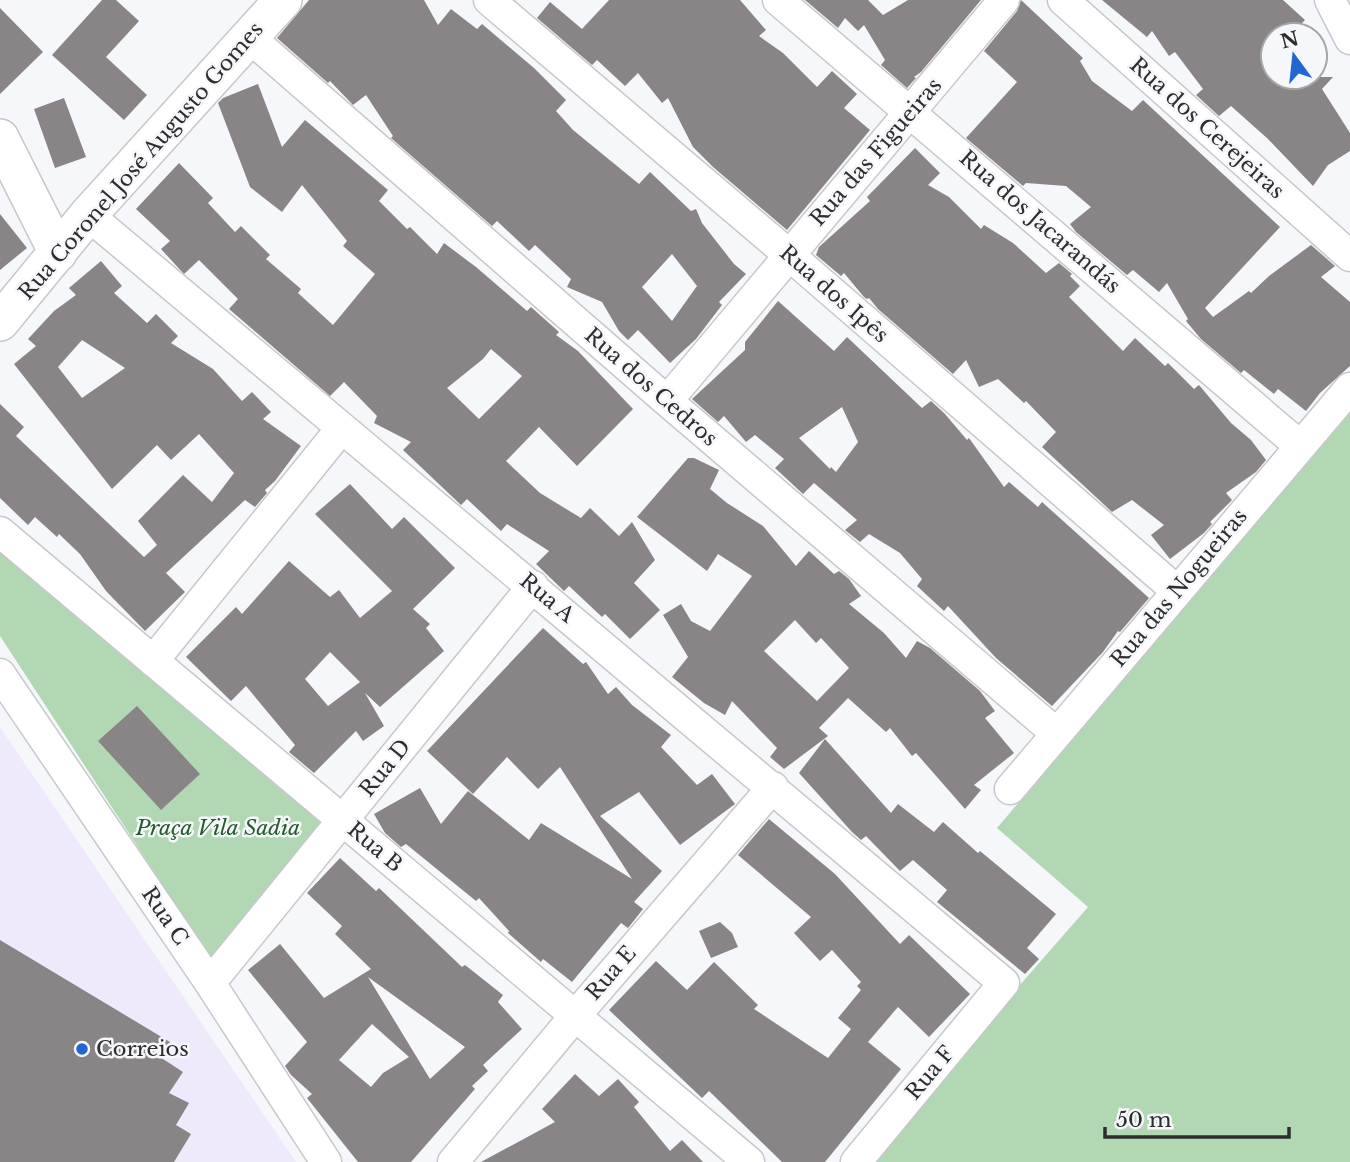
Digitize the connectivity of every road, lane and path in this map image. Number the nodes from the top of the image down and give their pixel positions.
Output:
1 (283, 0) edge
2 (489, 0) edge
3 (778, 0) edge
4 (1004, 0) edge
5 (1063, 0) edge
6 (1330, 0) edge
7 (249, 37) junction
8 (1350, 39) edge
9 (911, 112) junction
10 (0, 138) edge
11 (88, 215) junction
12 (58, 253) junction
13 (788, 254) junction
14 (1350, 256) edge
15 (0, 322) edge
16 (1350, 388) edge
17 (667, 401) junction
18 (341, 429) junction
19 (1300, 446) junction
20 (0, 532) edge
21 (533, 586) junction
22 (1177, 591) junction
23 (153, 661) junction
24 (0, 674) edge
25 (1056, 733) junction
26 (773, 787) junction
27 (1010, 789) dead end
28 (343, 819) junction
29 (210, 982) junction
30 (1004, 983) joint
31 (575, 1016) junction
32 (326, 1162) edge
33 (453, 1162) edge
34 (750, 1162) edge
35 (856, 1162) edge

1 - 7 street, Rua Coronel José Augusto Gomes
2 - 13 street, Rua dos Ipês
3 - 9 street, Rua dos Jacarandás
4 - 9 street, Rua das Figueiras
5 - 14 street, Rua dos Cerejeiras
6 - 8 street
7 - 11 street, Rua Coronel José Augusto Gomes
7 - 17 street, Rua dos Cedros
9 - 13 street, Rua das Figueiras
9 - 19 street, Rua dos Jacarandás
10 - 12 street
11 - 12 street, Rua Coronel José Augusto Gomes
11 - 18 street, Rua A
12 - 15 street, Rua Coronel José Augusto Gomes
13 - 17 street, Rua das Figueiras
13 - 22 street, Rua dos Ipês
16 - 19 street, Rua das Nogueiras
17 - 25 street, Rua dos Cedros
18 - 21 street, Rua A
18 - 23 street
19 - 22 street, Rua das Nogueiras
20 - 23 street, Rua B
21 - 26 street, Rua A
21 - 28 street, Rua D
22 - 25 street, Rua das Nogueiras
23 - 28 street, Rua B
24 - 29 street, Rua C
25 - 27 street, Rua das Nogueiras
26 - 30 street, Rua A
26 - 31 street, Rua E
28 - 29 street, Rua D
28 - 31 street, Rua B
29 - 32 street, Rua C
30 - 35 street, Rua F
31 - 33 street, Rua E
31 - 34 street, Rua B

